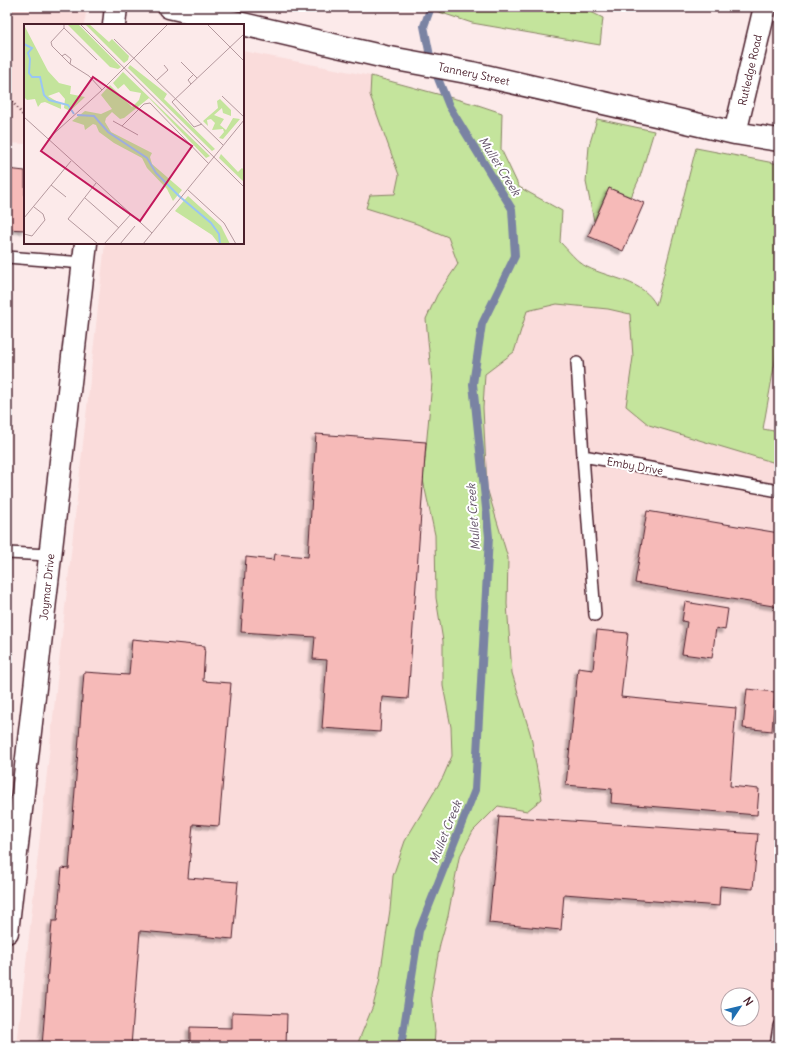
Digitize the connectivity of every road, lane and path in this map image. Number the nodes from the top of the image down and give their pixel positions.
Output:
1 (116, 7) edge
2 (169, 7) edge
3 (765, 7) edge
4 (114, 24) edge
5 (242, 24) edge
6 (244, 24) edge
7 (7, 95) edge
8 (24, 117) edge
9 (735, 133) junction
10 (779, 140) edge
11 (85, 253) edge
12 (7, 257) edge
13 (576, 363) dead end
14 (583, 456) junction
15 (779, 492) edge
16 (7, 553) edge
17 (50, 556) junction
18 (595, 615) dead end
19 (7, 932) edge
20 (779, 1026) edge
21 (776, 1046) edge

1 - 4 street
2 - 5 street, Tannery Street
3 - 9 street, Rutledge Road
6 - 9 street, Tannery Street
7 - 8 path
9 - 10 street, Tannery Street
11 - 12 lane
11 - 17 street, Joymar Drive
13 - 14 lane
14 - 15 lane, Emby Drive
14 - 18 lane
16 - 17 lane
17 - 19 street, Joymar Drive
20 - 21 lane

